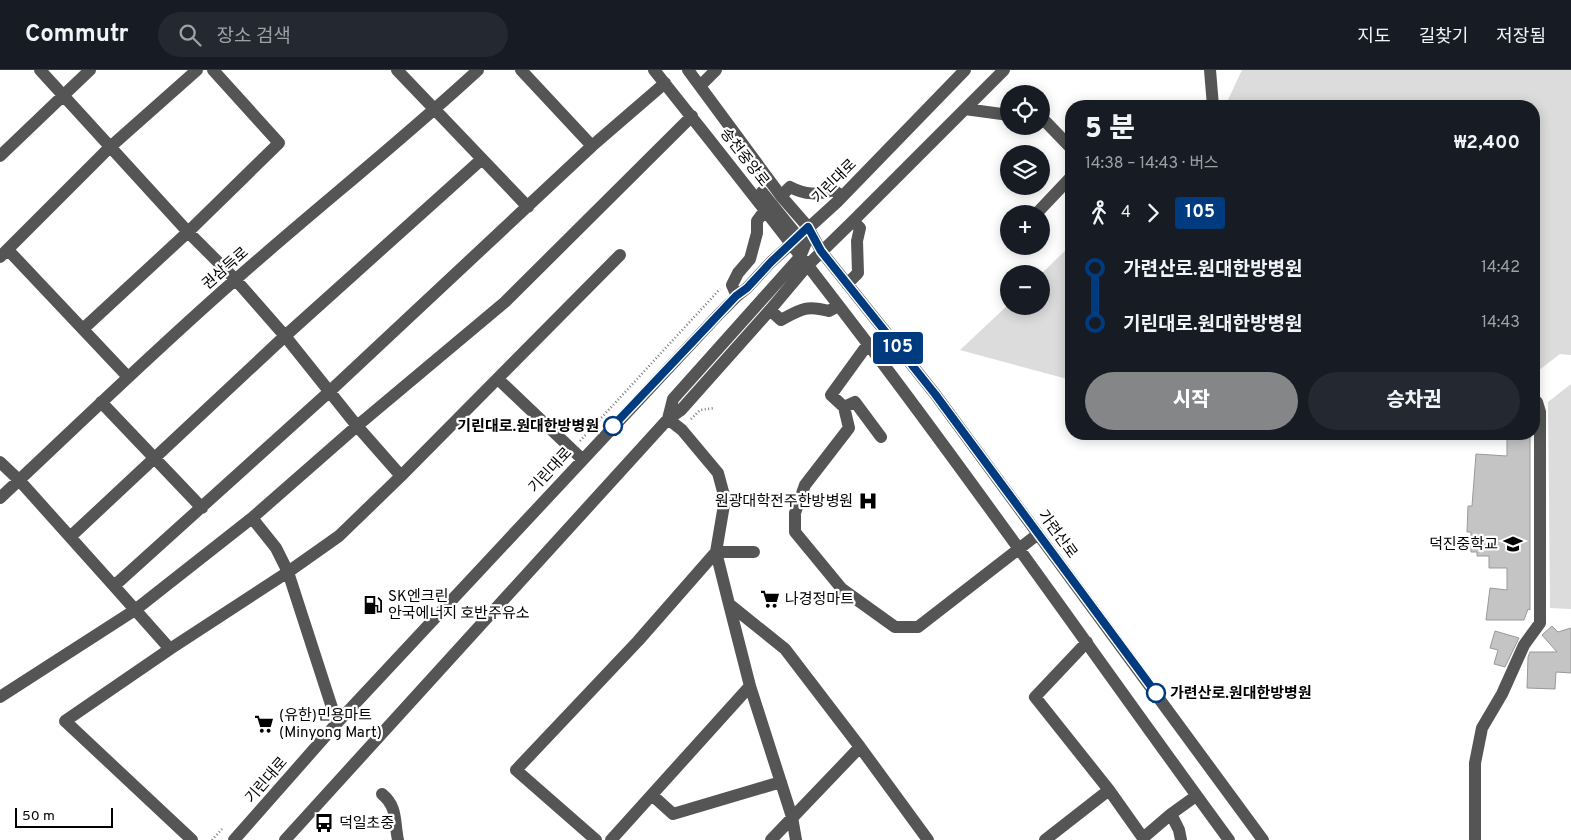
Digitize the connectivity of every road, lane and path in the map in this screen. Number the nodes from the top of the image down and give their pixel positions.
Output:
1 (40, 70) edge
2 (90, 70) edge
3 (197, 70) edge
4 (213, 70) edge
5 (397, 70) edge
6 (478, 70) edge
7 (521, 70) edge
8 (654, 70) edge
9 (688, 70) edge
10 (716, 70) edge
11 (965, 70) edge
12 (1004, 70) edge
13 (1210, 70) edge
14 (665, 83) junction
15 (700, 85) junction
16 (63, 95) junction
17 (1212, 100) edge
18 (965, 109) junction
19 (434, 111) junction
20 (1000, 114) edge
21 (692, 116) junction
22 (1050, 126) edge
23 (705, 132) junction
24 (1065, 142) edge
25 (592, 146) junction
26 (110, 148) junction
27 (0, 156) edge
28 (482, 159) junction
29 (1065, 183) edge
30 (781, 196) junction
31 (842, 197) junction
32 (1045, 205) edge
33 (528, 207) junction
34 (765, 210) junction
35 (853, 221) junction
36 (808, 227) junction
37 (188, 232) junction
38 (798, 242) junction
39 (821, 251) junction
40 (4, 254) edge
41 (620, 255) dead end
42 (803, 261) junction
43 (236, 279) junction
44 (847, 284) junction
45 (734, 298) junction
46 (838, 306) junction
47 (770, 310) junction
48 (83, 329) junction
49 (285, 336) junction
50 (868, 344) junction
51 (128, 376) junction
52 (498, 379) junction
53 (329, 392) junction
54 (101, 402) junction
55 (715, 408) dead end
56 (844, 408) junction
57 (1540, 412) edge
58 (668, 419) junction
59 (357, 426) junction
60 (682, 430) junction
61 (881, 437) dead end
62 (1540, 440) edge
63 (1540, 440) edge
64 (573, 449) junction
65 (154, 459) junction
66 (582, 459) junction
67 (0, 462) edge
68 (401, 476) junction
69 (19, 480) junction
70 (0, 498) edge
71 (202, 508) junction
72 (252, 518) junction
73 (1038, 534) junction
74 (70, 537) junction
75 (1019, 550) junction
76 (716, 552) junction
77 (754, 552) dead end
78 (288, 572) junction
79 (114, 586) junction
80 (729, 604) junction
81 (135, 610) junction
82 (1087, 642) junction
83 (170, 649) junction
84 (750, 686) junction
85 (0, 697) edge
86 (337, 722) junction
87 (860, 747) junction
88 (781, 782) junction
89 (1109, 790) junction
90 (382, 794) dead end
91 (652, 795) junction
92 (1196, 796) junction
93 (1171, 814) junction
94 (792, 817) junction
95 (222, 829) dead end
96 (192, 840) edge
97 (212, 840) edge
98 (234, 840) edge
99 (285, 840) edge
100 (398, 840) edge
101 (596, 840) edge
102 (611, 840) edge
103 (771, 840) edge
104 (796, 840) edge
105 (928, 840) edge
106 (1045, 840) edge
107 (1181, 840) edge
108 (1229, 840) edge
109 (1263, 840) edge
110 (1475, 840) edge

1 - 16 street
2 - 16 street
3 - 26 street
4 - 37 street
5 - 19 street
6 - 19 street, 권삼득로
7 - 25 street
8 - 14 street, 송천중앙로
9 - 15 street, 송천중앙로
10 - 15 street
11 - 31 street, 기린대로
12 - 18 street
13 - 17 street
14 - 21 street, 송천중앙로
14 - 25 street
15 - 30 street, 송천중앙로
16 - 26 street
16 - 27 street
18 - 20 street
18 - 35 street
19 - 28 street
19 - 43 street, 권삼득로
21 - 23 street, 송천중앙로
21 - 59 street
22 - 24 street
23 - 34 street, 송천중앙로
23 - 38 street
25 - 33 street
26 - 37 street
26 - 40 street
28 - 33 street
28 - 49 street
29 - 32 street
30 - 31 street
30 - 36 street, 송천중앙로
31 - 36 street, 기린대로
33 - 53 street
34 - 38 street, 송천중앙로
34 - 45 street
35 - 39 street
35 - 44 street
36 - 38 street, 기린대로
36 - 39 street, 송천중앙로
37 - 43 street
37 - 48 street
38 - 39 street
38 - 42 street, 송천중앙로
38 - 45 street, 기린대로
39 - 42 street
39 - 44 street, 가련산로
40 - 48 street
41 - 52 street
42 - 46 street
42 - 47 street
42 - 58 street
43 - 49 street
43 - 51 street, 권삼득로
44 - 73 street, 가련산로
45 - 64 path
45 - 66 street, 기린대로
46 - 47 street
46 - 50 street
47 - 58 street
48 - 51 street
49 - 53 street
49 - 65 street
50 - 56 street
50 - 75 street
51 - 54 street, 권삼득로
52 - 64 street
52 - 68 street
53 - 59 street
53 - 71 street
54 - 65 street
54 - 69 street, 권삼득로
55 - 60 path
56 - 61 street
56 - 75 street
57 - 62 street
58 - 60 street
58 - 99 street
59 - 68 street
59 - 72 street
60 - 76 street
63 - 110 street
64 - 66 street
65 - 71 street
65 - 74 street
66 - 86 street, 기린대로
67 - 69 street
68 - 78 street
69 - 70 street, 권삼득로
69 - 74 street
71 - 79 street
72 - 78 street
72 - 81 street
73 - 75 street
73 - 109 street, 가련산로
74 - 79 street
75 - 82 street
76 - 77 street
76 - 80 street
76 - 101 street
78 - 83 street
78 - 86 street
79 - 81 street
80 - 84 street
80 - 87 street
81 - 83 street
81 - 85 street
82 - 89 street
82 - 92 street
83 - 96 street
84 - 88 street
84 - 91 street
86 - 98 street, 기린대로
87 - 94 street
87 - 105 street
88 - 91 street
88 - 94 street
89 - 93 street
89 - 106 street
90 - 100 street
91 - 102 street
92 - 93 street
92 - 108 street
93 - 107 street
94 - 103 street
94 - 104 street
95 - 97 path

